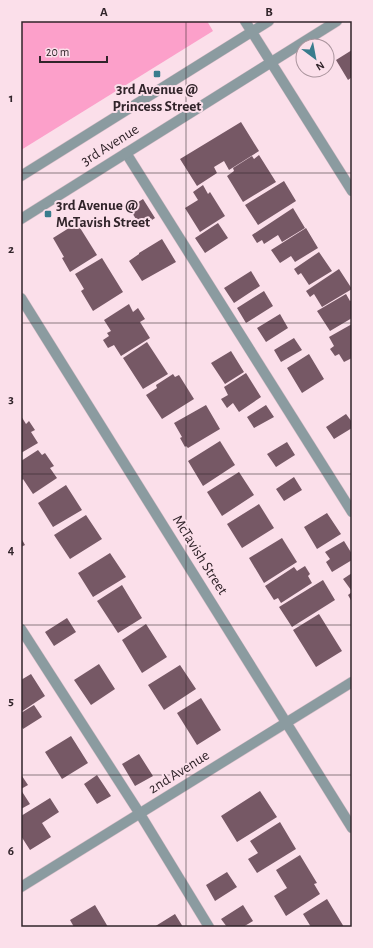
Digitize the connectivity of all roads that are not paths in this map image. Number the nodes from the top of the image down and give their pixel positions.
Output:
1 (246, 21) edge
2 (269, 21) edge
3 (337, 21) edge
4 (252, 32) junction
5 (271, 62) junction
6 (126, 153) junction
7 (21, 176) edge
8 (352, 191) edge
9 (21, 219) edge
10 (21, 298) edge
11 (352, 512) edge
12 (21, 629) edge
13 (352, 682) edge
14 (287, 723) junction
15 (140, 814) junction
16 (352, 828) edge
17 (21, 887) edge
18 (209, 927) edge

1 - 4 street
2 - 4 street, 3rd Avenue
3 - 5 street, 3rd Avenue
4 - 5 street
4 - 7 street, 3rd Avenue
5 - 6 street, 3rd Avenue
5 - 8 street
6 - 9 street, 3rd Avenue
6 - 11 street
10 - 14 street, McTavish Street
12 - 15 street
13 - 14 street, 2nd Avenue
14 - 15 street, 2nd Avenue
14 - 16 street, McTavish Street
15 - 17 street, 2nd Avenue
15 - 18 street

